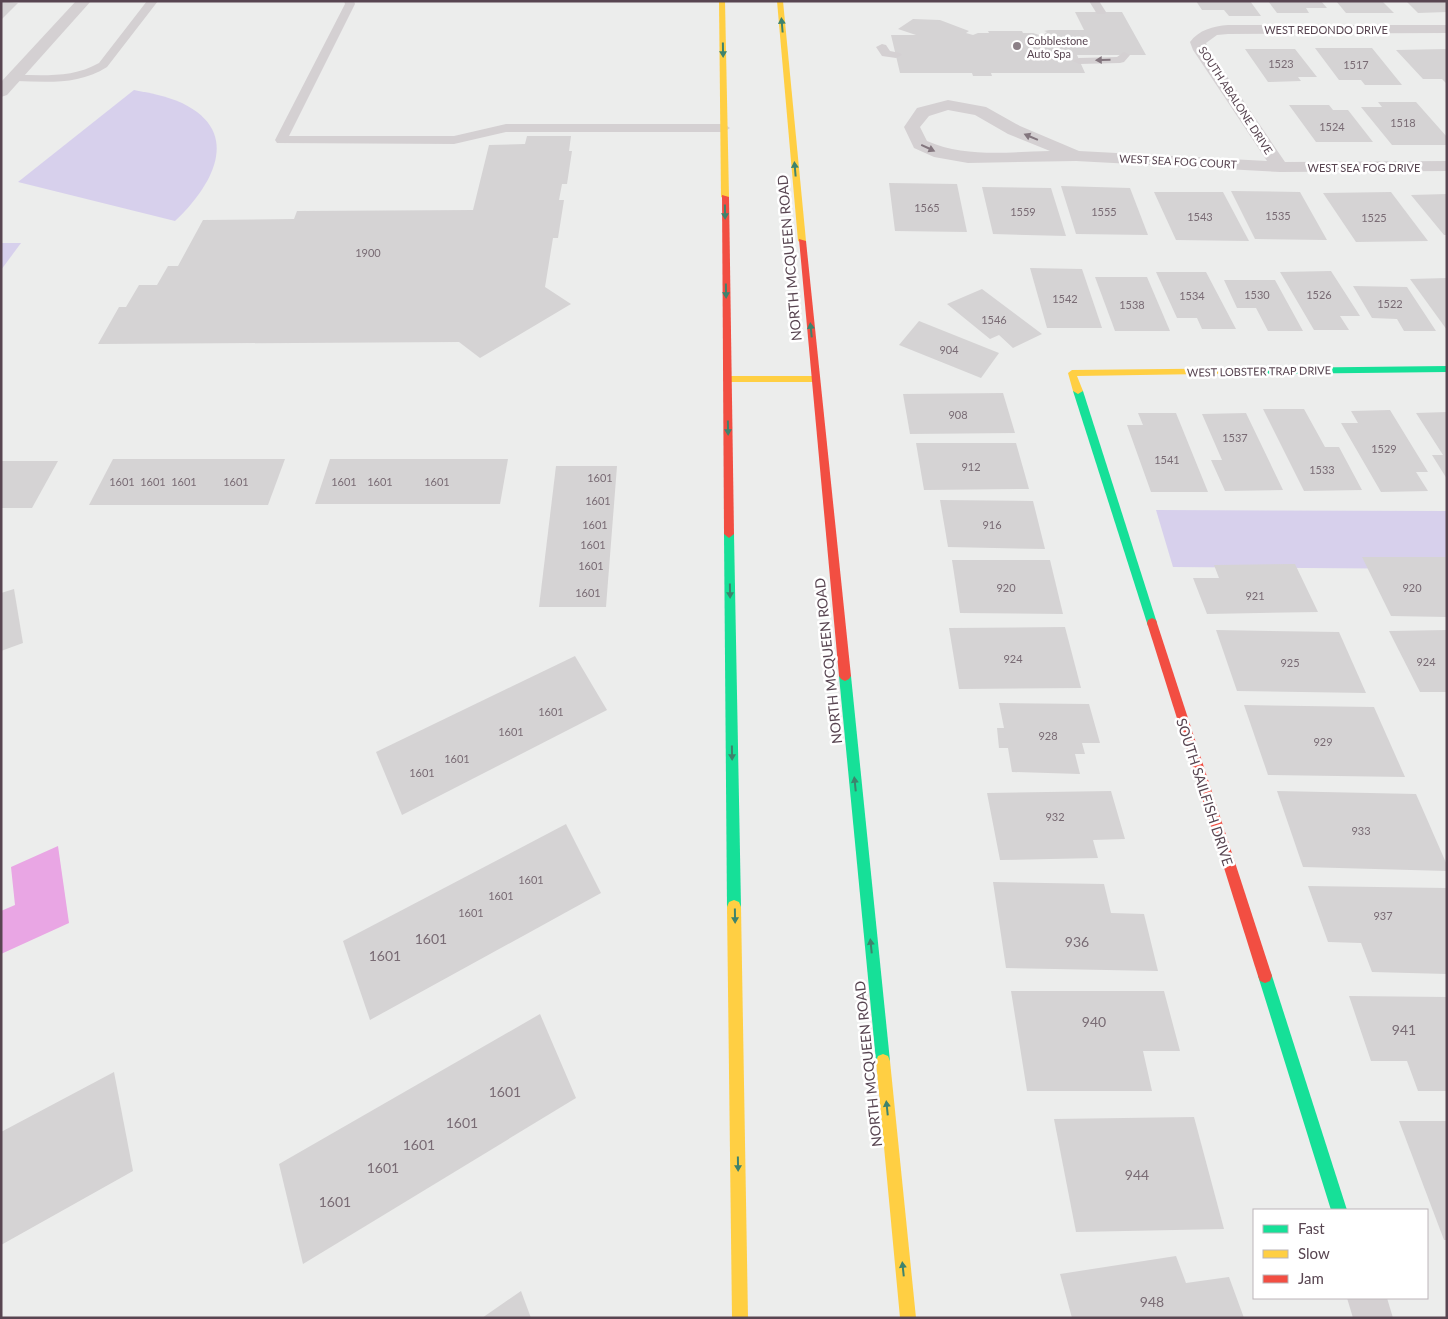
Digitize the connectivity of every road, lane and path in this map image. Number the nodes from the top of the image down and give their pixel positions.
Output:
1 (84, 1) edge
2 (153, 1) edge
3 (349, 1) edge
4 (722, 1) edge
5 (780, 1) edge
6 (1094, 1) edge
7 (1101, 12) dead end
8 (1447, 29) edge
9 (1205, 34) joint
10 (882, 47) dead end
11 (896, 55) dead end
12 (1124, 55) dead end
13 (1079, 60) dead end
14 (16, 78) junction
15 (1, 92) edge
16 (724, 128) junction
17 (1076, 156) junction
18 (1447, 166) edge
19 (1280, 167) junction
20 (1447, 369) edge
21 (1072, 373) joint
22 (727, 379) junction
23 (816, 379) junction
24 (1339, 1209) edge
25 (1367, 1299) edge
26 (740, 1318) edge
27 (908, 1318) edge
28 (1373, 1318) edge

1 - 14 street
2 - 14 lane
3 - 16 lane
4 -> 16 main road
23 -> 5 main road, NORTH MCQUEEN ROAD
6 - 7 lane
8 - 9 street, WEST REDONDO DRIVE
9 - 19 street, SOUTH ABALONE DRIVE
10 - 11 lane
12 -> 13 lane
14 - 15 street
16 -> 22 main road
17 -> 17 street, WEST SEA FOG COURT
17 - 19 street, WEST SEA FOG COURT
18 - 19 street, WEST SEA FOG DRIVE
20 - 21 main road, WEST LOBSTER TRAP DRIVE
21 - 24 main road, SOUTH SAILFISH DRIVE
22 - 23 main road
22 -> 26 main road
27 -> 23 main road, NORTH MCQUEEN ROAD
25 - 28 street

